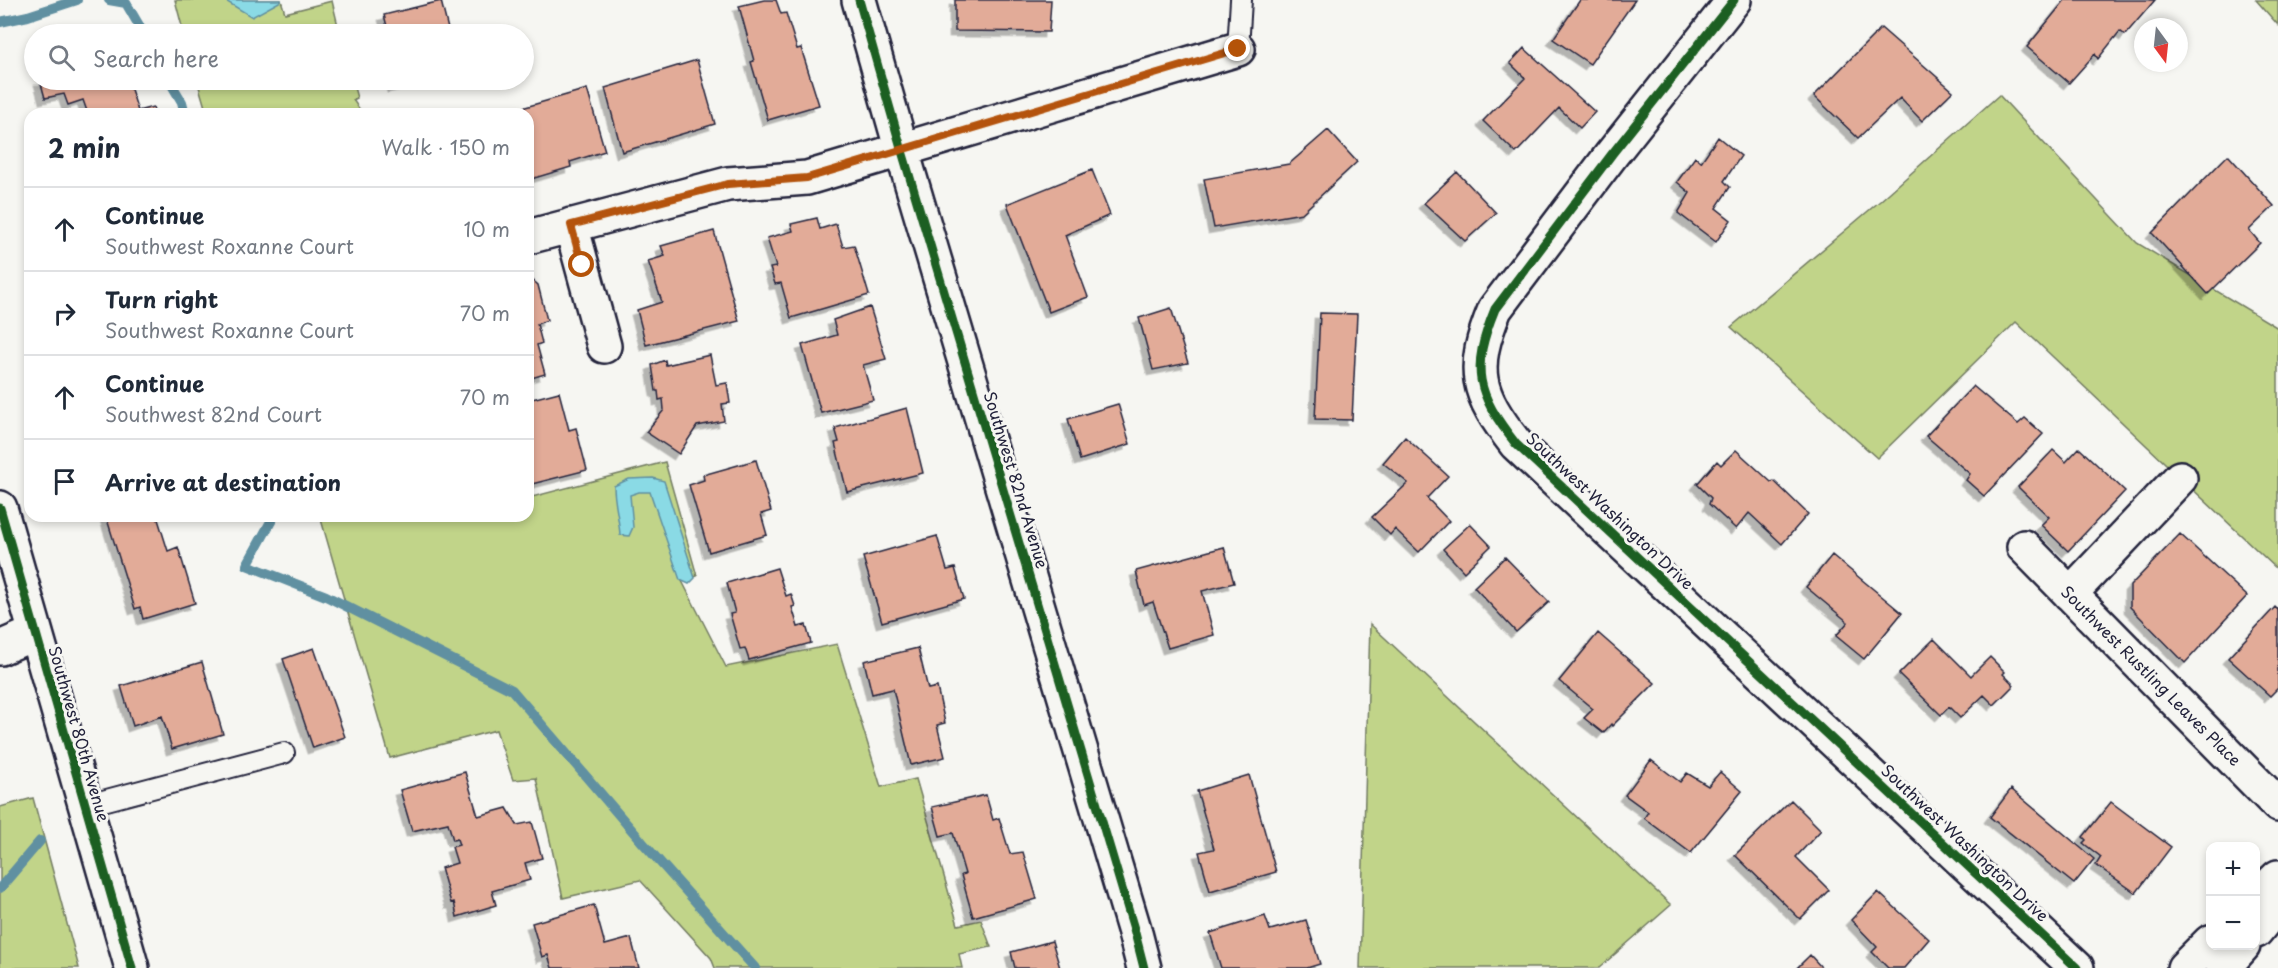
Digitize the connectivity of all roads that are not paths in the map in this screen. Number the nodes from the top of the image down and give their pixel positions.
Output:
1 (859, 0) edge
2 (1241, 0) edge
3 (1734, 0) edge
4 (1238, 49) joint
5 (902, 151) junction
6 (571, 225) junction
7 (534, 235) edge
8 (604, 346) dead end
9 (2180, 478) dead end
10 (0, 508) edge
11 (2024, 547) dead end
12 (2070, 594) junction
13 (35, 633) junction
14 (0, 648) edge
15 (284, 753) dead end
16 (2278, 804) edge
17 (84, 806) junction
18 (2278, 877) edge
19 (2258, 896) edge
20 (2278, 904) edge
21 (2260, 926) edge
22 (2206, 947) edge
23 (2239, 950) edge
24 (132, 968) edge
25 (1144, 968) edge
26 (2077, 968) edge
27 (2184, 968) edge
28 (2223, 968) edge

1 - 5 street, Southwest 82nd Avenue
2 - 4 lane
3 - 26 street, Southwest Washington Drive
4 - 5 street
5 - 6 street
5 - 25 street, Southwest 82nd Avenue
6 - 7 street
6 - 8 street
9 - 12 street
10 - 13 street, Southwest 80th Avenue
11 - 12 street, Southwest Rustling Leaves Place
12 - 16 street, Southwest Rustling Leaves Place
13 - 14 street
13 - 17 street, Southwest 80th Avenue
15 - 17 lane
17 - 24 street, Southwest 80th Avenue
18 - 19 street
20 - 21 street
22 - 27 street
23 - 28 street

